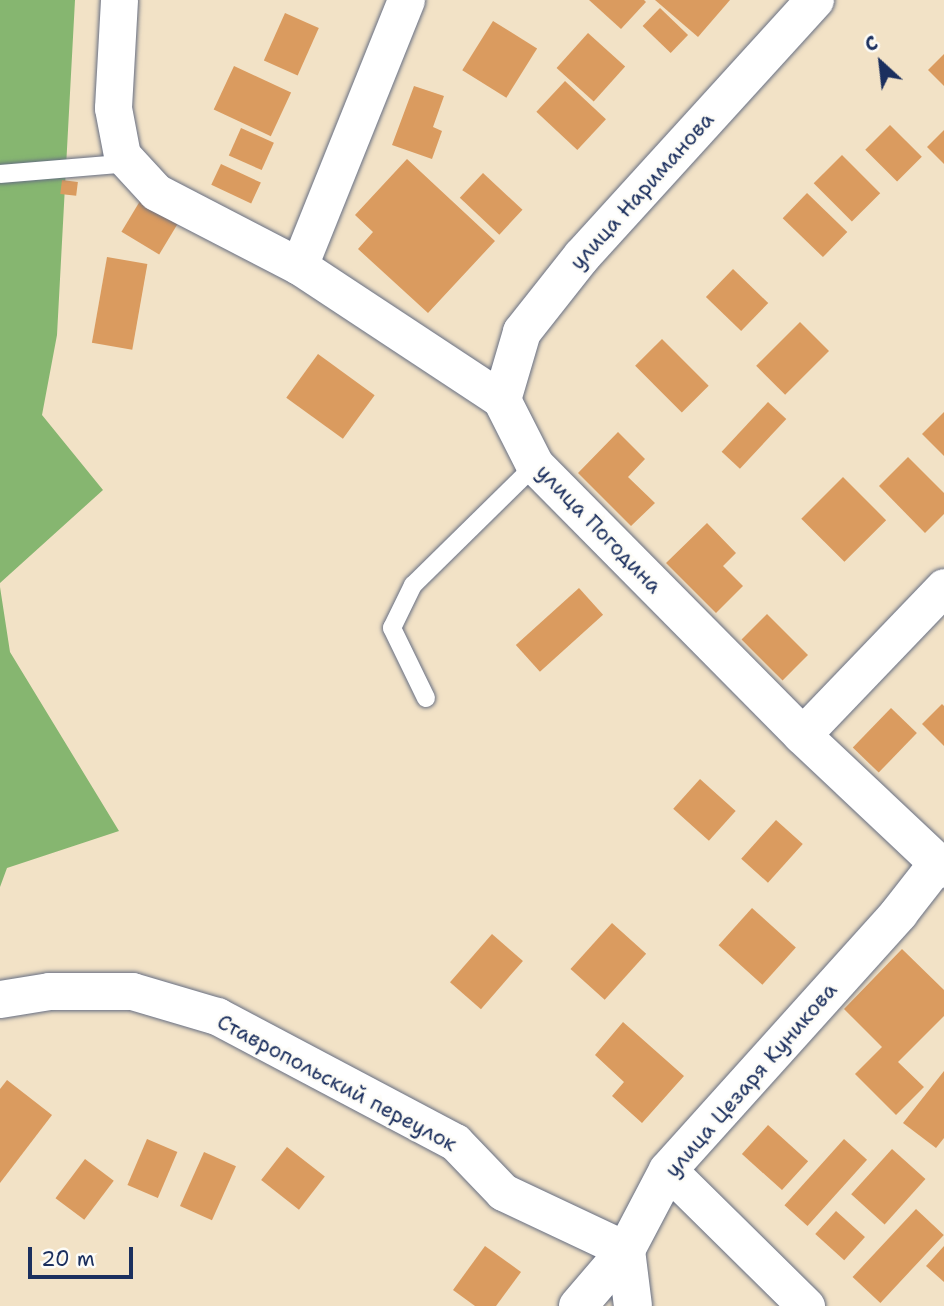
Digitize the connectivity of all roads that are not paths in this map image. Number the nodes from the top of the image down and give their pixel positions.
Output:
1 (119, 0) edge
2 (406, 0) edge
3 (815, 0) edge
4 (130, 163) junction
5 (0, 174) edge
6 (299, 267) junction
7 (502, 400) junction
8 (534, 465) junction
9 (944, 587) edge
10 (426, 698) dead end
11 (802, 735) junction
12 (941, 866) edge
13 (0, 999) edge
14 (668, 1170) junction
15 (626, 1250) junction
16 (578, 1306) edge
17 (633, 1306) edge
18 (806, 1306) edge

1 - 4 street
2 - 6 street
3 - 7 street, улица Нариманова
4 - 5 lane
4 - 6 street
6 - 7 street
7 - 8 street, улица Погодина
8 - 10 lane
8 - 11 street, улица Погодина
9 - 11 street
11 - 12 street, улица Погодина
12 - 14 street, улица Цезаря Куникова
13 - 15 street, Ставропольский переулок
14 - 15 street, улица Цезаря Куникова
14 - 18 street
15 - 16 street, улица Цезаря Куникова
15 - 17 street

